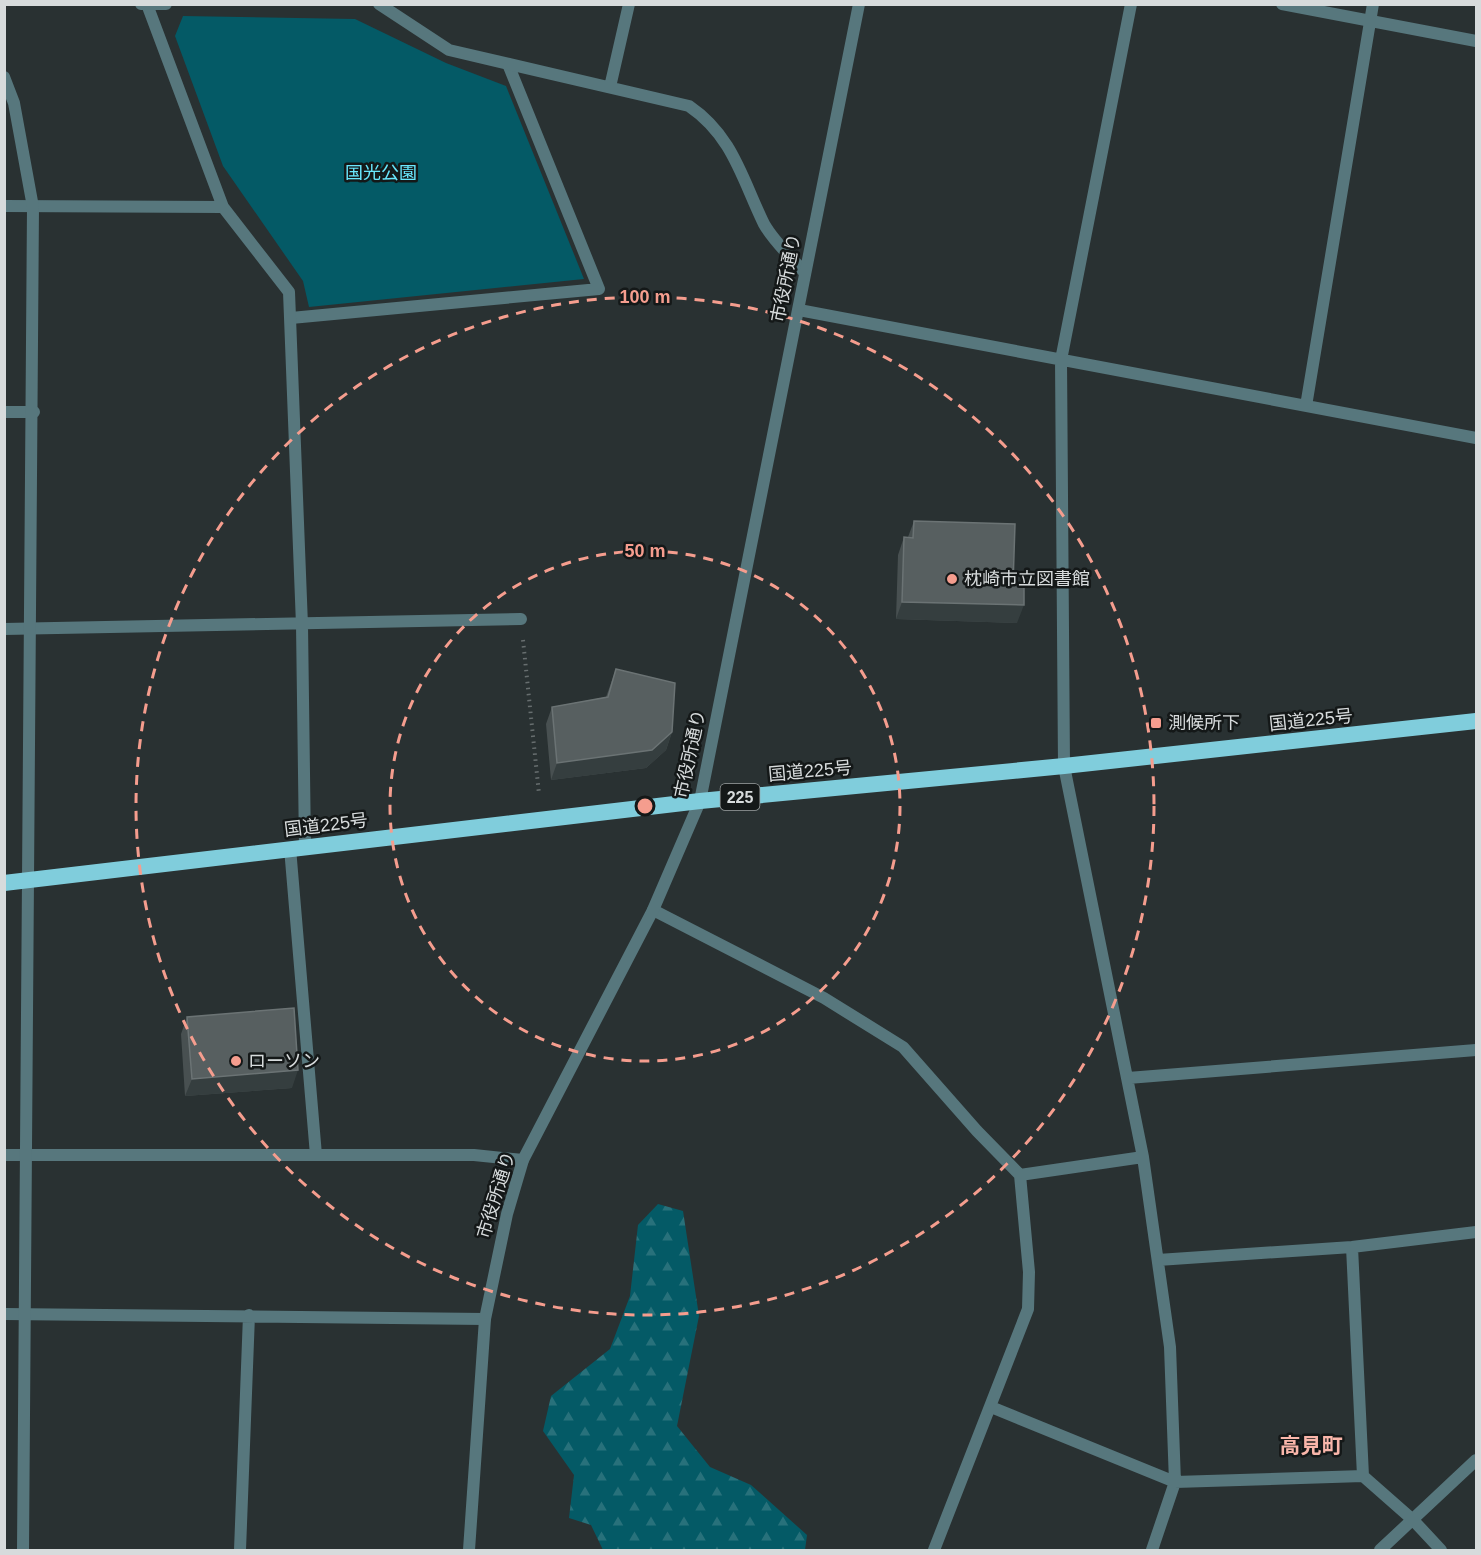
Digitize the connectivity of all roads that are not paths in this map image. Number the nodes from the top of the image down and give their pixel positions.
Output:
1 (166, 4) edge
2 (379, 4) edge
3 (629, 4) edge
4 (859, 4) edge
5 (1131, 4) edge
6 (1282, 4) edge
7 (1373, 4) edge
8 (145, 5) edge
9 (1370, 21) junction
10 (1476, 41) edge
11 (508, 64) junction
12 (4, 77) edge
13 (610, 87) junction
14 (4, 206) edge
15 (33, 207) junction
16 (223, 207) junction
17 (806, 273) junction
18 (799, 310) junction
19 (291, 318) junction
20 (1061, 360) junction
21 (1306, 406) junction
22 (4, 412) edge
23 (34, 412) junction
24 (1476, 438) edge
25 (521, 619) road end
26 (302, 625) junction
27 (4, 628) edge
28 (31, 628) junction
29 (1476, 721) edge
30 (1064, 766) junction
31 (700, 801) junction
32 (297, 848) junction
33 (28, 879) junction
34 (4, 883) edge
35 (653, 910) junction
36 (1476, 1050) edge
37 (1128, 1078) junction
38 (4, 1155) edge
39 (25, 1155) junction
40 (316, 1155) junction
41 (1143, 1157) junction
42 (524, 1160) junction
43 (1020, 1175) junction
44 (1476, 1232) edge
45 (1352, 1247) junction
46 (1158, 1260) junction
47 (4, 1314) edge
48 (23, 1314) junction
49 (249, 1315) junction
50 (485, 1319) junction
51 (991, 1407) junction
52 (1476, 1460) edge
53 (1363, 1476) junction
54 (1174, 1482) junction
55 (1413, 1520) junction
56 (23, 1551) edge
57 (240, 1551) edge
58 (470, 1551) edge
59 (934, 1551) edge
60 (1152, 1551) edge
61 (1380, 1551) edge
62 (1441, 1551) edge

1 - 8 street
2 - 11 street
3 - 13 street
4 - 17 street, 市役所通り
5 - 20 street
6 - 9 street
7 - 9 street
8 - 16 street
9 - 10 street
9 - 21 street
11 - 13 street
11 - 19 street
12 - 15 street
13 - 17 street
14 - 15 street
15 - 16 street
15 - 23 street
16 - 19 street
17 - 18 street, 市役所通り
18 - 20 street
18 - 31 street, 市役所通り
19 - 26 street
20 - 21 street
20 - 30 street
21 - 24 street
22 - 23 street
23 - 28 street
25 - 26 street
26 - 28 street
26 - 32 street
27 - 28 street
28 - 33 street
29 - 30 highway, 国道225号 / 225
30 - 31 highway, 国道225号 / 225
30 - 37 street
31 - 32 highway, 国道225号 / 225
31 - 35 street, 市役所通り
32 - 33 highway, 国道225号 / 225
32 - 40 street
33 - 34 highway, 国道225号 / 225
33 - 39 street
35 - 42 street, 市役所通り
35 - 43 street
36 - 37 street
37 - 41 street
38 - 39 street
39 - 40 street
39 - 48 street
40 - 42 street
41 - 43 street
41 - 46 street
42 - 50 street, 市役所通り
43 - 51 street
44 - 45 street
45 - 46 street
45 - 53 street
46 - 54 street
47 - 48 street
48 - 49 street
48 - 56 street
49 - 50 street
49 - 57 street
50 - 58 street, 市役所通り
51 - 54 street
51 - 59 street
52 - 55 street
53 - 54 street
53 - 55 street
54 - 60 street
55 - 61 street
55 - 62 street

